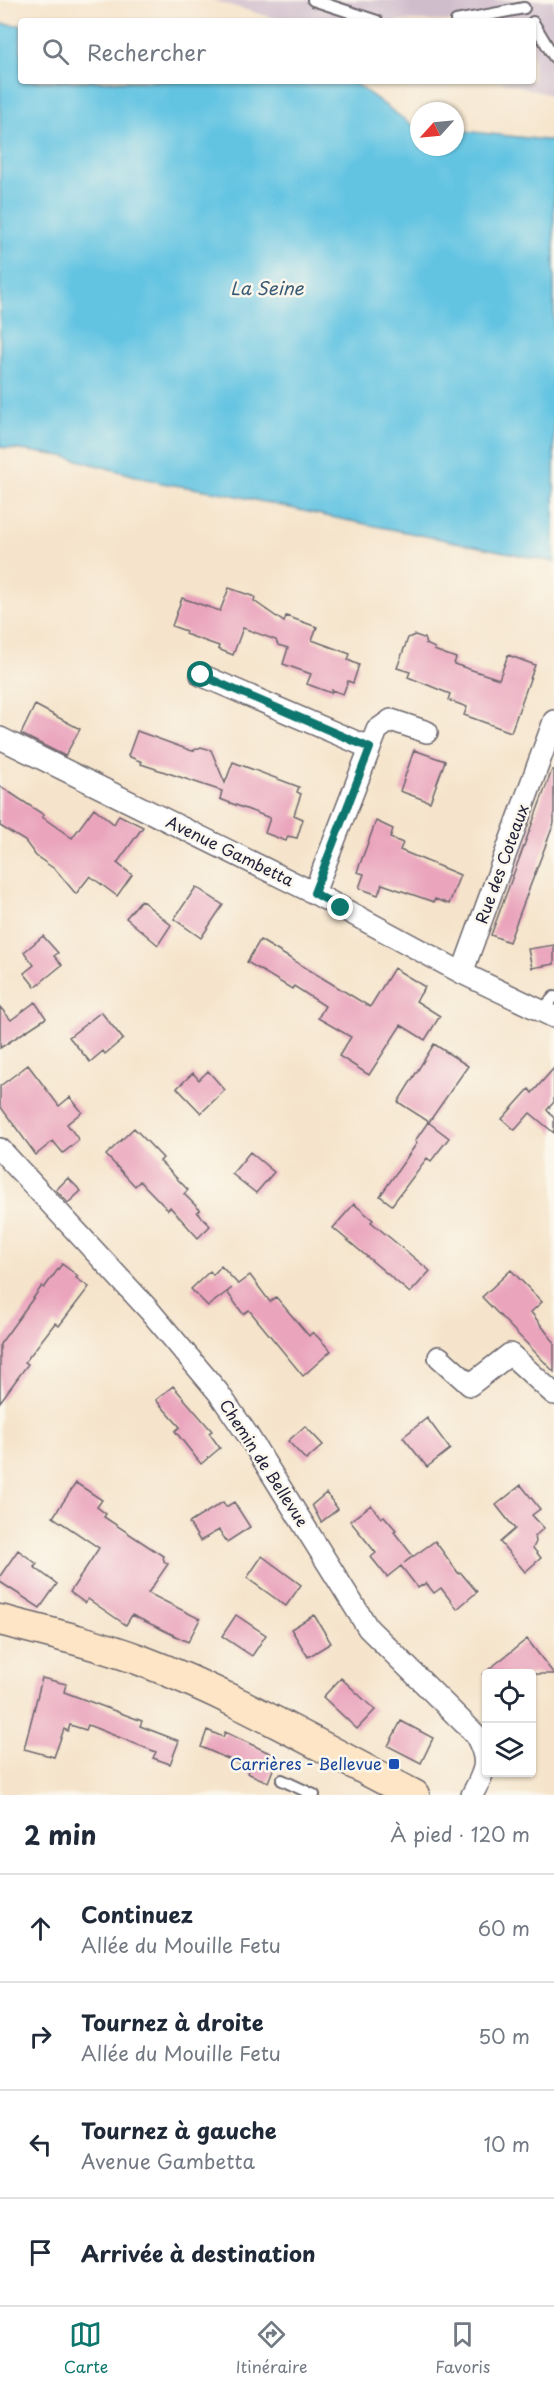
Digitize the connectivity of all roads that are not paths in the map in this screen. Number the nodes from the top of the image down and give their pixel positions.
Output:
1 (313, 0) edge
2 (525, 4) edge
3 (368, 18) edge
4 (468, 18) edge
5 (531, 18) edge
6 (536, 27) edge
7 (554, 57) edge
8 (201, 675) dead end
9 (554, 721) edge
10 (427, 732) dead end
11 (0, 738) edge
12 (370, 748) junction
13 (314, 893) junction
14 (462, 973) junction
15 (550, 1008) edge
16 (0, 1149) edge
17 (439, 1357) dead end
18 (554, 1394) edge
19 (0, 1620) edge
20 (282, 1780) dead end
21 (399, 1792) edge
22 (314, 1795) edge
23 (472, 1795) edge

1 - 3 lane
2 - 4 lane
2 - 5 lane
6 - 7 lane
8 - 12 street
9 - 14 street, Rue des Coteaux
10 - 12 street
11 - 13 street, Avenue Gambetta
12 - 13 street
13 - 14 street, Avenue Gambetta
14 - 15 street, Avenue Gambetta
16 - 23 street, Chemin de Bellevue
17 - 18 street
19 - 21 street
20 - 22 lane

